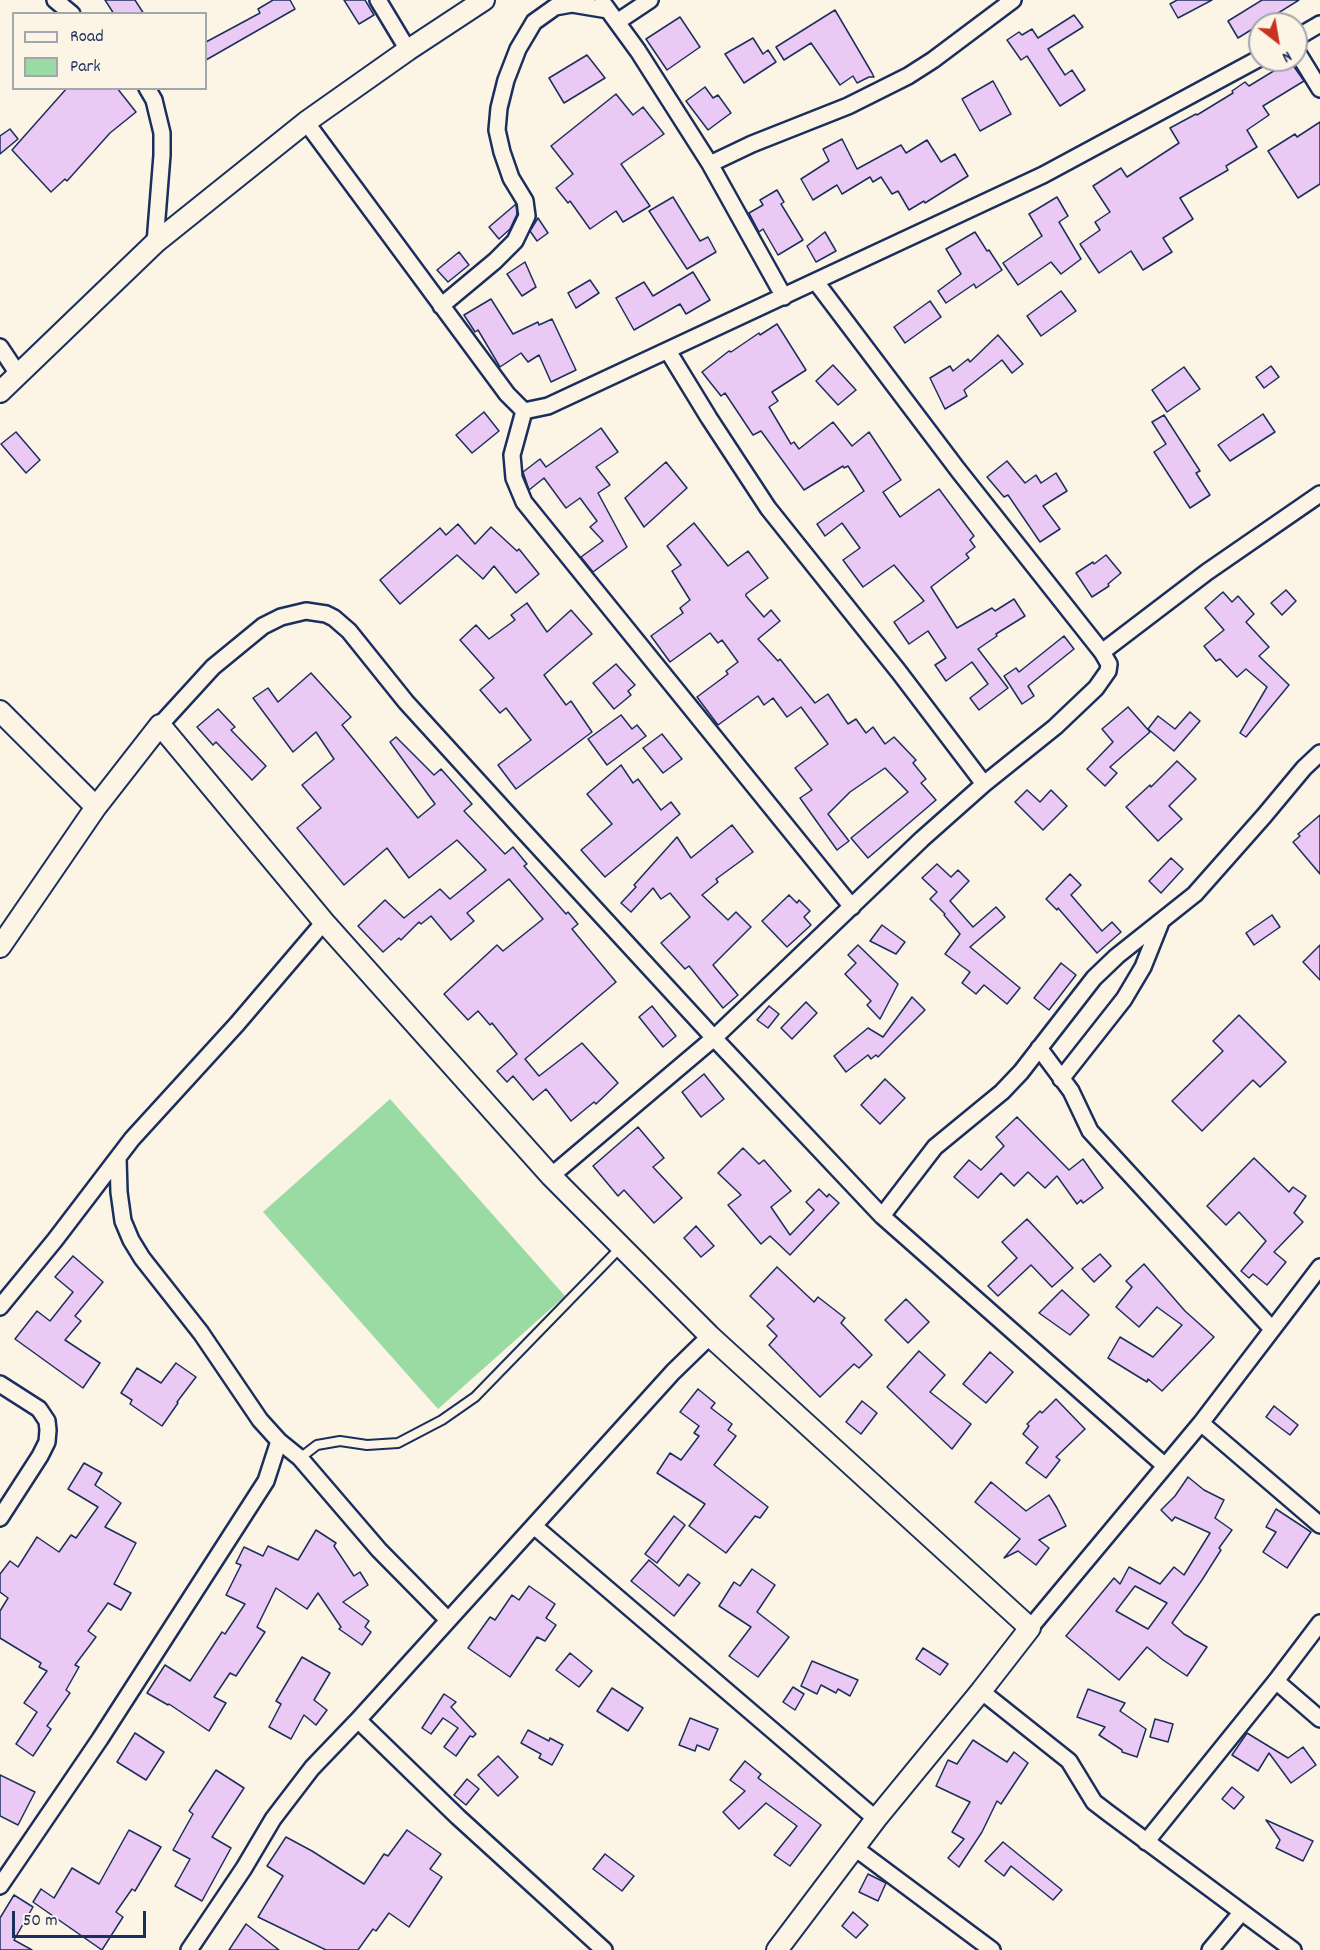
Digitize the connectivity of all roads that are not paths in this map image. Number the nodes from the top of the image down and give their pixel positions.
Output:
1 (55, 0) edge
2 (378, 0) edge
3 (484, 0) edge
4 (650, 0) edge
5 (1013, 0) edge
6 (609, 11) edge
7 (70, 12) edge
8 (408, 50) junction
9 (1248, 64) edge
10 (1308, 69) edge
11 (1320, 88) edge
12 (148, 90) edge
13 (306, 122) junction
14 (710, 164) junction
15 (155, 243) junction
16 (816, 282) junction
17 (784, 297) junction
18 (441, 306) junction
19 (0, 347) edge
20 (668, 351) junction
21 (18, 374) junction
22 (0, 392) edge
23 (524, 411) junction
24 (1320, 494) edge
25 (1102, 652) junction
26 (0, 711) edge
27 (160, 725) junction
28 (1320, 753) edge
29 (984, 784) junction
30 (96, 807) junction
31 (852, 907) junction
32 (1162, 919) junction
33 (324, 922) junction
34 (0, 947) edge
35 (714, 1038) junction
36 (1039, 1048) junction
37 (1061, 1079) junction
38 (118, 1158) junction
39 (551, 1176) junction
40 (882, 1216) junction
41 (621, 1247) junction
42 (1320, 1267) edge
43 (0, 1307) edge
44 (1272, 1329) junction
45 (710, 1336) junction
46 (0, 1383) edge
47 (1201, 1423) junction
48 (279, 1442) junction
49 (300, 1458) junction
50 (1164, 1465) junction
51 (0, 1518) edge
52 (1320, 1525) edge
53 (534, 1526) junction
54 (448, 1620) junction
55 (1320, 1623) edge
56 (1030, 1628) junction
57 (1276, 1681) junction
58 (981, 1691) junction
59 (1320, 1719) edge
60 (358, 1720) junction
61 (876, 1819) junction
62 (1146, 1842) junction
63 (855, 1848) junction
64 (0, 1886) edge
65 (1241, 1913) junction
66 (189, 1950) edge
67 (604, 1950) edge
68 (777, 1950) edge
69 (992, 1950) edge
70 (1210, 1950) edge
71 (1293, 1950) edge

1 - 7 street
2 - 8 street
3 - 8 street
4 - 6 street
5 - 14 street
6 - 14 street
6 - 18 street
8 - 13 street
9 - 16 street
10 - 11 street
12 - 15 street
13 - 15 street
13 - 18 street
14 - 17 street
15 - 21 street
16 - 17 street
16 - 25 street
17 - 20 street
18 - 23 street
19 - 21 street
20 - 23 street
20 - 29 street
21 - 22 street
23 - 31 street
24 - 25 street
25 - 29 street
26 - 30 street
27 - 30 street
27 - 33 street
27 - 35 street
28 - 32 street
29 - 31 street
30 - 34 street
31 - 35 street
32 - 36 street
32 - 37 street
33 - 38 street
33 - 39 street
35 - 39 street
35 - 40 street
36 - 37 street
36 - 40 street
37 - 44 street
38 - 43 street
38 - 48 street
39 - 41 street
40 - 50 street
41 - 45 street
41 - 49 lane
42 - 44 street
44 - 47 street
45 - 53 street
45 - 56 street
46 - 51 street
47 - 50 street
47 - 52 street
48 - 49 street
48 - 64 street
49 - 54 street
50 - 56 street
53 - 54 street
53 - 61 street
54 - 60 street
55 - 57 street
56 - 58 street
57 - 59 street
57 - 62 street
58 - 61 street
58 - 62 street
60 - 66 street
60 - 67 street
61 - 63 street
62 - 65 street
63 - 68 street
63 - 69 street
65 - 70 street
65 - 71 street

